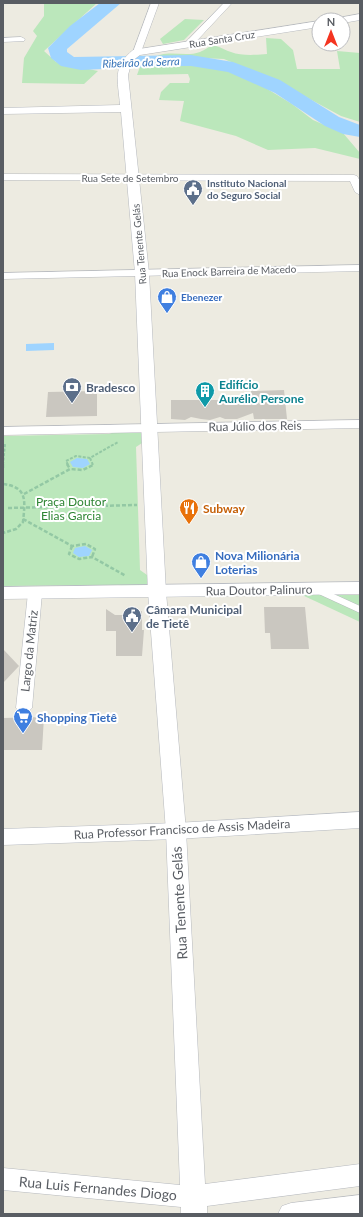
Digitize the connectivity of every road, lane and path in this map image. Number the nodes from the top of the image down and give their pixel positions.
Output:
1 (155, 3) edge
2 (228, 3) edge
3 (311, 25) edge
4 (3, 40) edge
5 (21, 40) dead end
6 (189, 44) junction
7 (138, 52) junction
8 (126, 64) joint
9 (126, 108) junction
10 (3, 110) edge
11 (3, 177) edge
12 (133, 178) junction
13 (360, 192) edge
14 (360, 268) edge
15 (142, 273) junction
16 (3, 276) edge
17 (360, 424) edge
18 (150, 428) junction
19 (4, 431) edge
20 (3, 468) edge
21 (70, 468) junction
22 (3, 484) edge
23 (24, 494) junction
24 (153, 505) junction
25 (8, 508) dead end
26 (24, 508) junction
27 (23, 519) junction
28 (3, 533) edge
29 (72, 546) junction
30 (92, 557) junction
31 (314, 588) junction
32 (360, 588) edge
33 (157, 592) junction
34 (3, 593) edge
35 (35, 593) junction
36 (360, 610) edge
37 (24, 708) dead end
38 (360, 820) edge
39 (176, 831) junction
40 (3, 837) edge
41 (360, 1175) edge
42 (3, 1179) edge
43 (193, 1206) edge
44 (360, 1206) edge
45 (291, 1214) edge

1 - 7 street
2 - 6 street
3 - 6 street, Rua Santa Cruz
4 - 5 street
6 - 7 street, Rua Santa Cruz
7 - 8 street, Rua Santa Cruz
8 - 9 street, Rua Tenente Gelás
9 - 10 street
9 - 12 street, Rua Tenente Gelás
11 - 12 street, Rua Sete de Setembro
12 - 13 street, Rua Sete de Setembro
12 - 15 street, Rua Tenente Gelás
14 - 15 street, Rua Enock Barreira de Macedo
15 - 16 street, Rua Enock Barreira de Macedo
15 - 18 street, Rua Tenente Gelás
17 - 18 street, Rua Júlio dos Reis
18 - 19 street
18 - 24 street
19 - 20 path
21 - 21 path
21 - 23 path
22 - 23 path
23 - 26 path
24 - 26 path
24 - 33 street
25 - 26 path
26 - 27 path
27 - 28 path
27 - 29 path
29 - 30 path
29 - 30 path
30 - 33 path
31 - 32 main road, Rua Doutor Palinuro
31 - 33 main road, Rua Doutor Palinuro
31 - 36 street
33 - 35 main road
33 - 39 street, Rua Tenente Gelás
34 - 35 main road
35 - 37 street, Largo da Matriz
38 - 39 main road, Rua Professor Francisco de Assis Madeira
39 - 40 main road, Rua Professor Francisco de Assis Madeira
39 - 43 street, Rua Tenente Gelás
41 - 43 street, Rua Luis Fernandes Diogo
42 - 43 street, Rua Luis Fernandes Diogo
44 - 45 street

